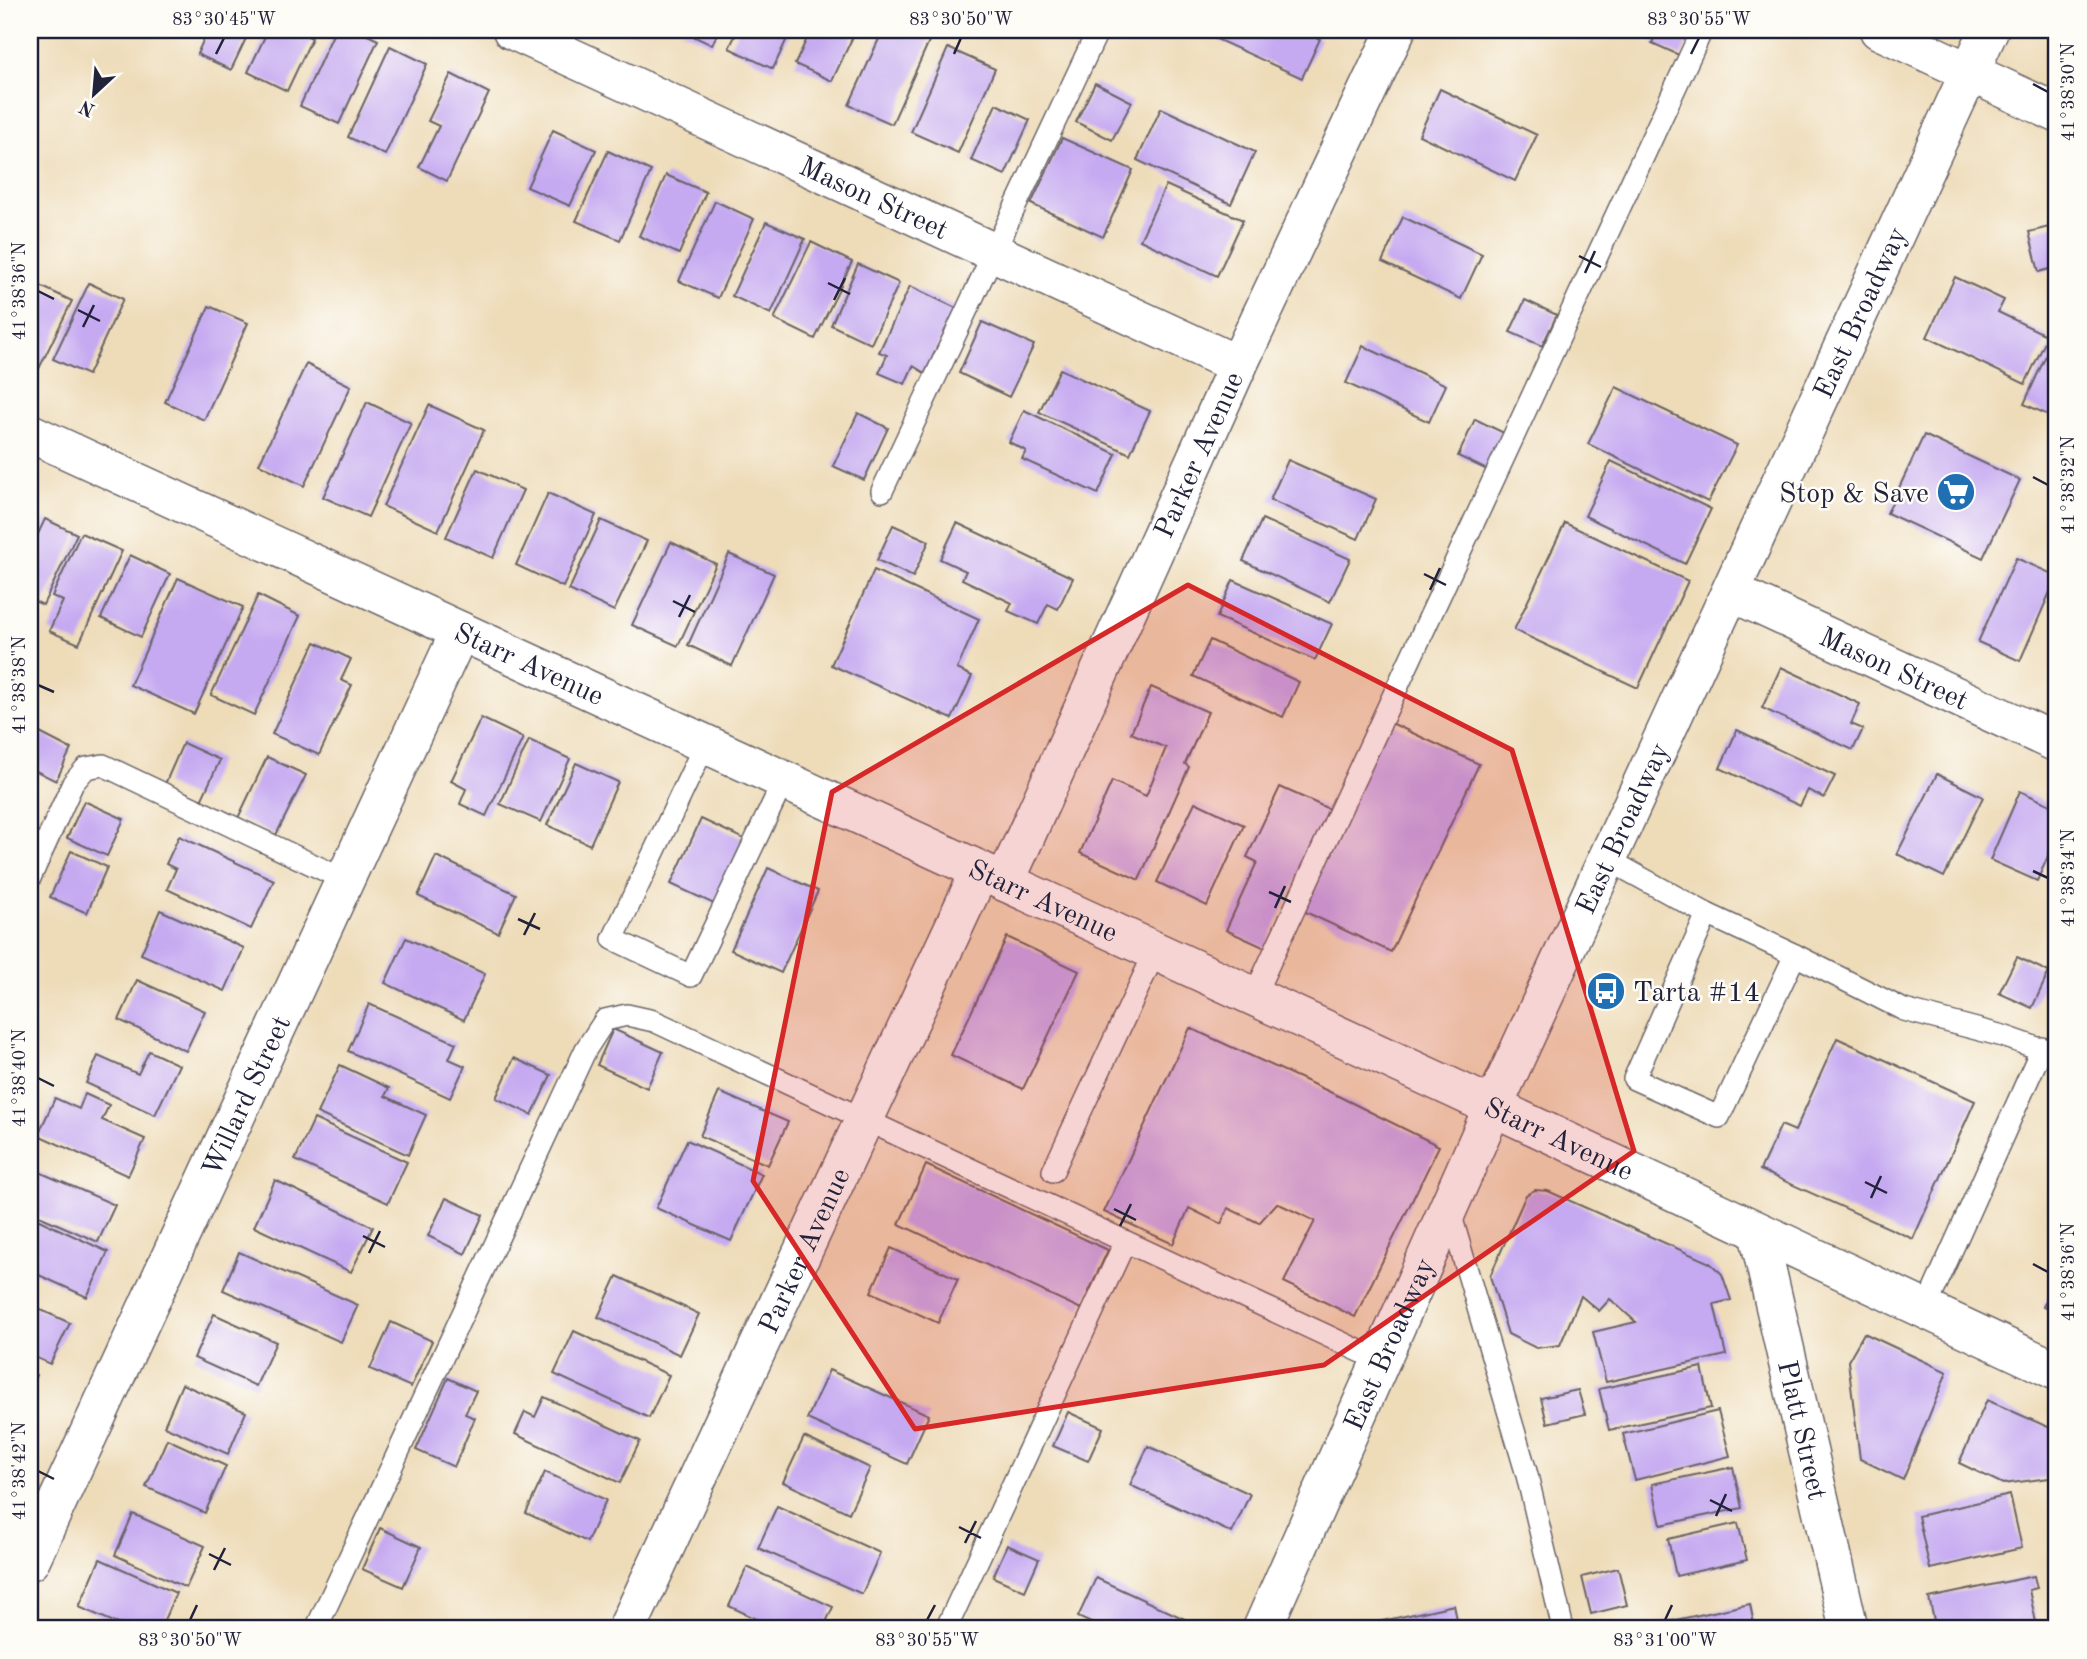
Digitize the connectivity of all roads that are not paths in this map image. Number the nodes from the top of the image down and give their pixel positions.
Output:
1 (513, 30) edge
2 (1098, 30) edge
3 (1396, 30) edge
4 (1702, 30) edge
5 (1879, 30) edge
6 (1989, 30) edge
7 (1970, 72) junction
8 (2057, 113) edge
9 (994, 253) junction
10 (1238, 365) junction
11 (30, 433) edge
12 (882, 491) dead end
13 (1731, 592) junction
14 (460, 631) junction
15 (2057, 743) edge
16 (705, 744) junction
17 (784, 780) junction
18 (1607, 859) junction
19 (993, 877) junction
20 (30, 878) edge
21 (345, 880) junction
22 (1707, 915) junction
23 (1155, 952) junction
24 (1795, 955) junction
25 (1254, 996) junction
26 (2050, 1051) edge
27 (1493, 1107) junction
28 (864, 1119) junction
29 (1053, 1171) dead end
30 (1448, 1208) junction
31 (1758, 1232) junction
32 (1125, 1242) junction
33 (1925, 1310) junction
34 (1381, 1361) junction
35 (2057, 1371) edge
36 (30, 1561) edge
37 (1271, 1621) edge
38 (316, 1629) edge
39 (627, 1629) edge
40 (946, 1629) edge
41 (1563, 1629) edge
42 (1849, 1629) edge

1 - 9 street, Mason Street
2 - 9 lane
3 - 10 street, Parker Avenue
4 - 25 lane
5 - 7 street
6 - 7 street, East Broadway
7 - 8 street
7 - 13 street, East Broadway
9 - 10 street, Mason Street
9 - 12 lane
10 - 19 street, Parker Avenue
11 - 14 street, Starr Avenue
13 - 15 street, Mason Street
13 - 18 street, East Broadway
14 - 16 street, Starr Avenue
14 - 21 street, Willard Street
16 - 17 street, Starr Avenue
16 - 17 lane
17 - 19 street, Starr Avenue
18 - 22 lane
18 - 27 street, East Broadway
19 - 23 street, Starr Avenue
19 - 28 street, Parker Avenue
20 - 21 lane
21 - 36 street, Willard Street
22 - 24 lane
22 - 24 lane
23 - 25 street, Starr Avenue
23 - 29 lane
24 - 26 lane
25 - 27 street, Starr Avenue
26 - 33 lane
27 - 30 street, East Broadway
27 - 31 street, Starr Avenue
28 - 32 lane
28 - 38 lane
28 - 39 street, Parker Avenue
30 - 34 street, East Broadway
30 - 41 lane
31 - 33 street, Starr Avenue
31 - 42 street, Platt Street
32 - 34 lane
32 - 40 lane
33 - 35 street, Starr Avenue
34 - 37 street, East Broadway

